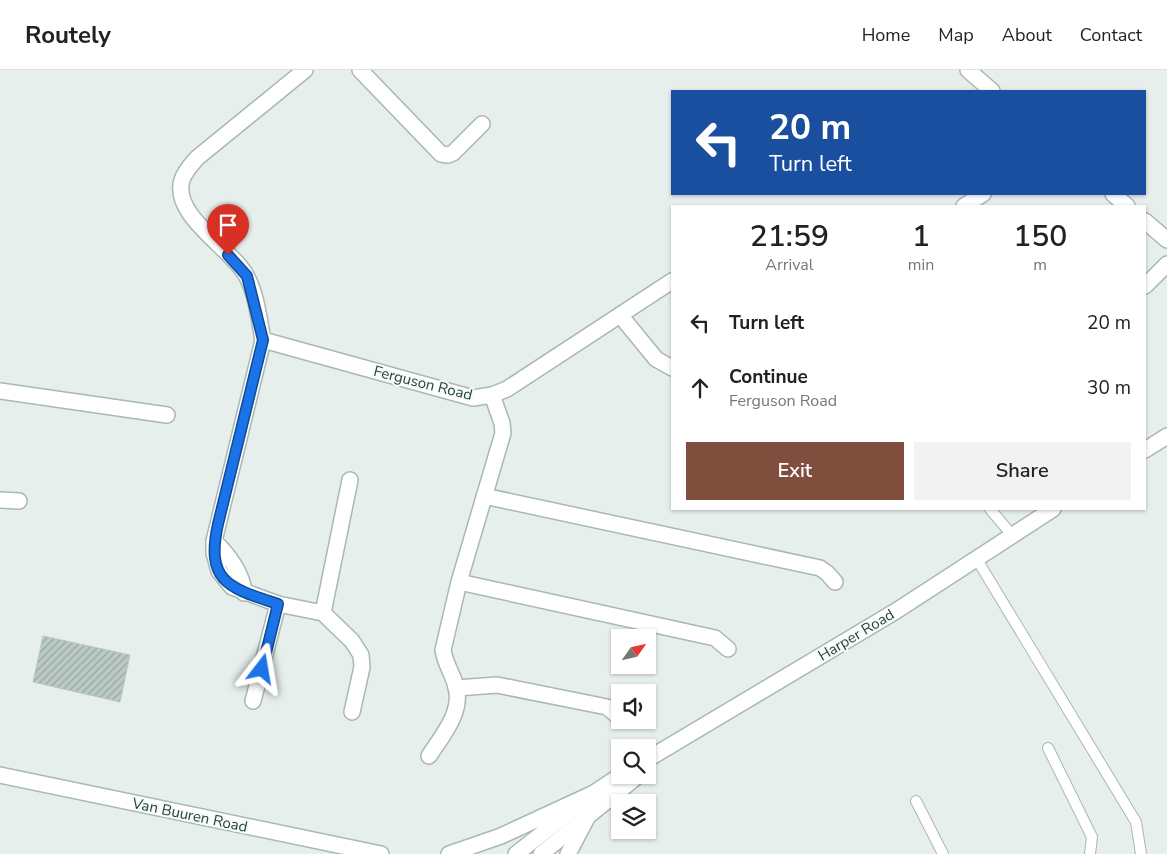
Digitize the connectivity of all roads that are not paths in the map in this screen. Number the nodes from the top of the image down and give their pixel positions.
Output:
1 (360, 70) edge
2 (968, 70) edge
3 (296, 73) edge
4 (991, 90) edge
5 (482, 124) dead end
6 (981, 195) edge
7 (1114, 195) edge
8 (966, 205) edge
9 (1126, 205) edge
10 (1146, 222) edge
11 (1167, 240) edge
12 (1167, 264) edge
13 (671, 281) edge
14 (1146, 285) edge
15 (620, 315) junction
16 (263, 340) junction
17 (671, 367) edge
18 (0, 390) edge
19 (492, 395) junction
20 (168, 415) dead end
21 (1167, 436) edge
22 (1146, 449) edge
23 (350, 480) dead end
24 (484, 496) junction
25 (0, 500) edge
26 (19, 500) dead end
27 (991, 510) edge
28 (1051, 510) edge
29 (1012, 535) junction
30 (976, 558) junction
31 (459, 582) junction
32 (835, 582) dead end
33 (278, 604) junction
34 (323, 613) junction
35 (728, 649) dead end
36 (456, 688) junction
37 (253, 701) dead end
38 (611, 711) edge
39 (352, 712) dead end
40 (1048, 748) dead end
41 (429, 756) dead end
42 (656, 757) edge
43 (0, 775) edge
44 (611, 782) edge
45 (628, 784) edge
46 (594, 793) junction
47 (916, 801) dead end
48 (588, 816) junction
49 (357, 852) edge
50 (381, 854) edge
51 (449, 854) edge
52 (516, 854) edge
53 (541, 854) edge
54 (568, 854) edge
55 (943, 854) edge
56 (1090, 854) edge
57 (1142, 854) edge

1 - 5 street
2 - 4 street
3 - 16 street
6 - 8 street
7 - 9 street
10 - 11 street
12 - 14 street
13 - 15 street, Ferguson Road
15 - 17 street
15 - 19 street, Ferguson Road
16 - 19 street, Ferguson Road
16 - 33 street
18 - 20 street
19 - 24 street
21 - 22 street
23 - 34 street
24 - 31 street
24 - 32 street
25 - 26 street
27 - 29 lane
28 - 29 street, Harper Road
29 - 30 street, Harper Road
30 - 42 street, Harper Road
30 - 57 lane
31 - 35 street
31 - 36 street
33 - 34 street
33 - 37 street
34 - 39 street
36 - 38 street
36 - 41 street
40 - 56 lane
43 - 49 street, Van Buuren Road
44 - 46 street
45 - 48 street
46 - 51 street
46 - 52 street
47 - 55 lane
48 - 53 street
48 - 54 street
49 - 50 street, Van Buuren Road

